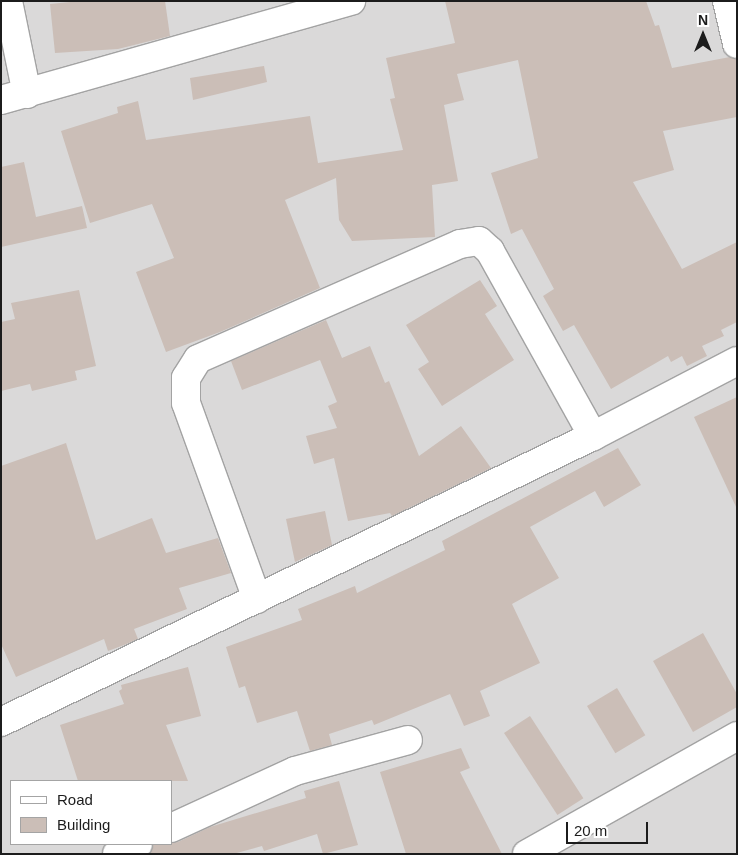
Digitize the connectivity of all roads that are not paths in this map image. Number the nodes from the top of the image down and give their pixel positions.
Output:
1 (8, 1) edge
2 (351, 1) edge
3 (728, 1) edge
4 (737, 44) edge
5 (27, 94) junction
6 (1, 100) edge
7 (737, 360) edge
8 (593, 436) junction
9 (257, 599) junction
10 (1, 722) edge
11 (737, 736) edge
12 (408, 740) dead end
13 (172, 828) edge
14 (136, 845) edge
15 (117, 854) edge
16 (527, 854) edge

1 - 5 street
2 - 5 street
3 - 4 street
5 - 6 street
7 - 8 street
8 - 9 street
8 - 9 street
9 - 10 street
11 - 16 street
12 - 13 street
14 - 15 street

